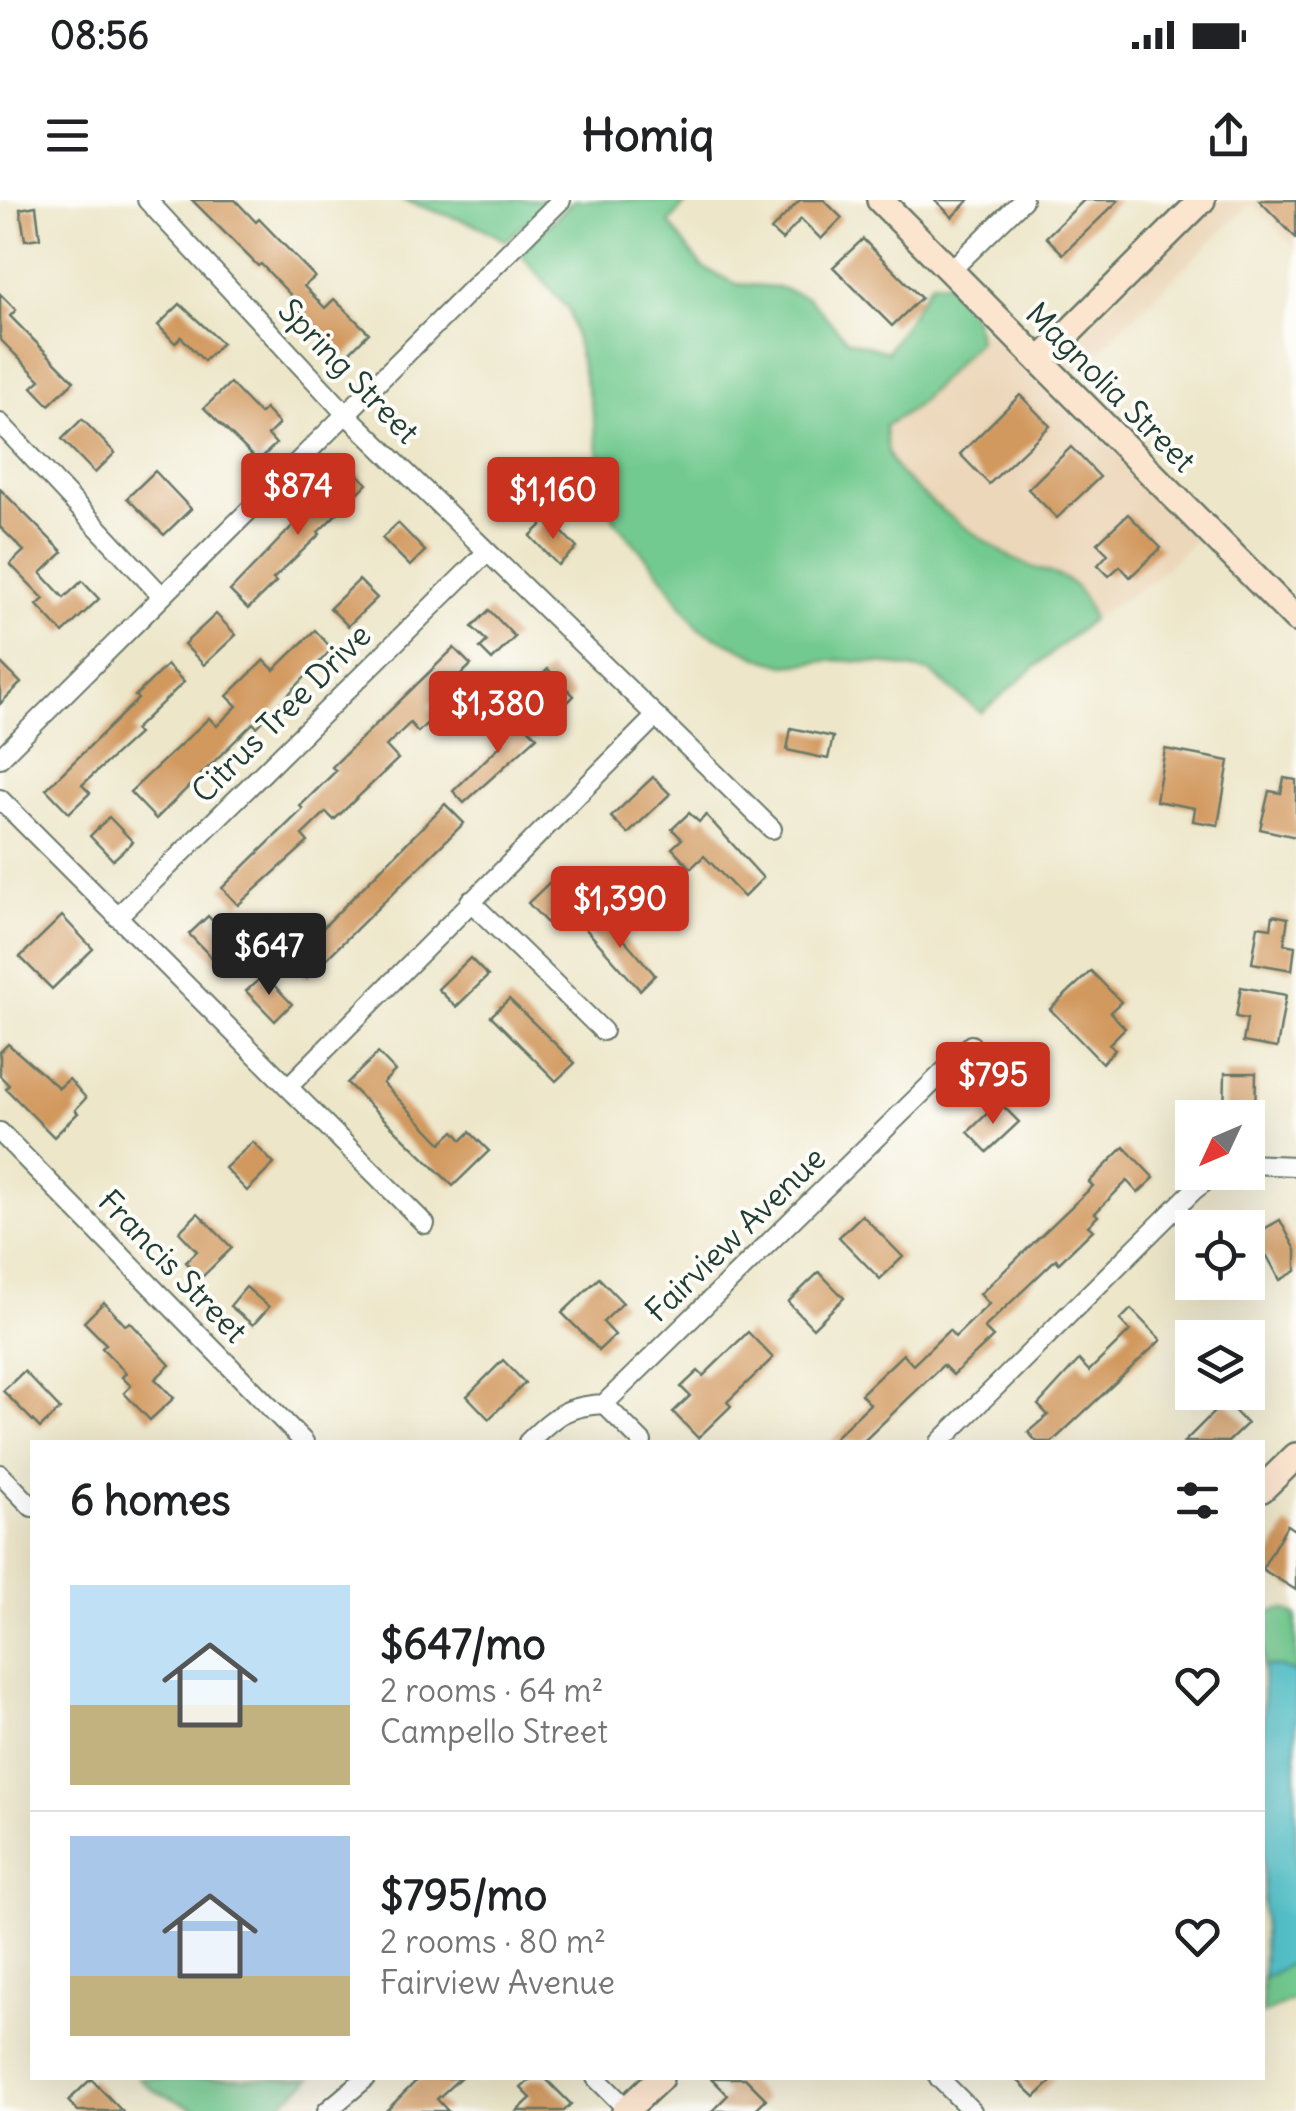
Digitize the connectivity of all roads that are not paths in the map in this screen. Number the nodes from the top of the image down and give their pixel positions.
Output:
1 (147, 200) edge
2 (561, 200) edge
3 (880, 200) edge
4 (1023, 200) edge
5 (1202, 200) edge
6 (950, 271) junction
7 (1040, 361) junction
8 (345, 413) junction
9 (0, 423) edge
10 (487, 552) junction
11 (162, 596) junction
12 (1296, 619) edge
13 (656, 716) junction
14 (0, 758) edge
15 (0, 799) edge
16 (772, 828) dead end
17 (470, 901) junction
18 (117, 916) junction
19 (604, 1031) dead end
20 (971, 1045) dead end
21 (288, 1087) junction
22 (0, 1132) edge
23 (1265, 1165) edge
24 (1296, 1166) edge
25 (1194, 1190) edge
26 (425, 1224) dead end
27 (604, 1404) junction
28 (302, 1440) edge
29 (530, 1440) edge
30 (640, 1440) edge
31 (942, 1440) edge
32 (1293, 1465) edge
33 (0, 1474) edge
34 (1265, 1487) edge
35 (30, 1505) edge
36 (364, 2080) edge
37 (598, 2080) edge
38 (658, 2080) edge
39 (940, 2080) edge
40 (627, 2110) edge
41 (326, 2111) edge
42 (972, 2111) edge

1 - 8 street, Spring Street
2 - 8 street
3 - 6 street, Magnolia Street
4 - 6 street
5 - 7 street
6 - 7 street, Magnolia Street
7 - 12 street, Magnolia Street
8 - 10 street, Spring Street
8 - 11 street
9 - 11 street
10 - 13 street, Spring Street
10 - 18 street, Citrus Tree Drive
11 - 14 street
13 - 16 street, Spring Street
13 - 17 street
15 - 18 street
17 - 19 street
17 - 21 street
18 - 21 street
20 - 27 street, Fairview Avenue
21 - 26 street
22 - 28 street, Francis Street
23 - 24 street
25 - 31 street
27 - 29 street
27 - 30 street
32 - 34 street
33 - 35 street
36 - 41 street
37 - 40 street
38 - 40 street
39 - 42 street

